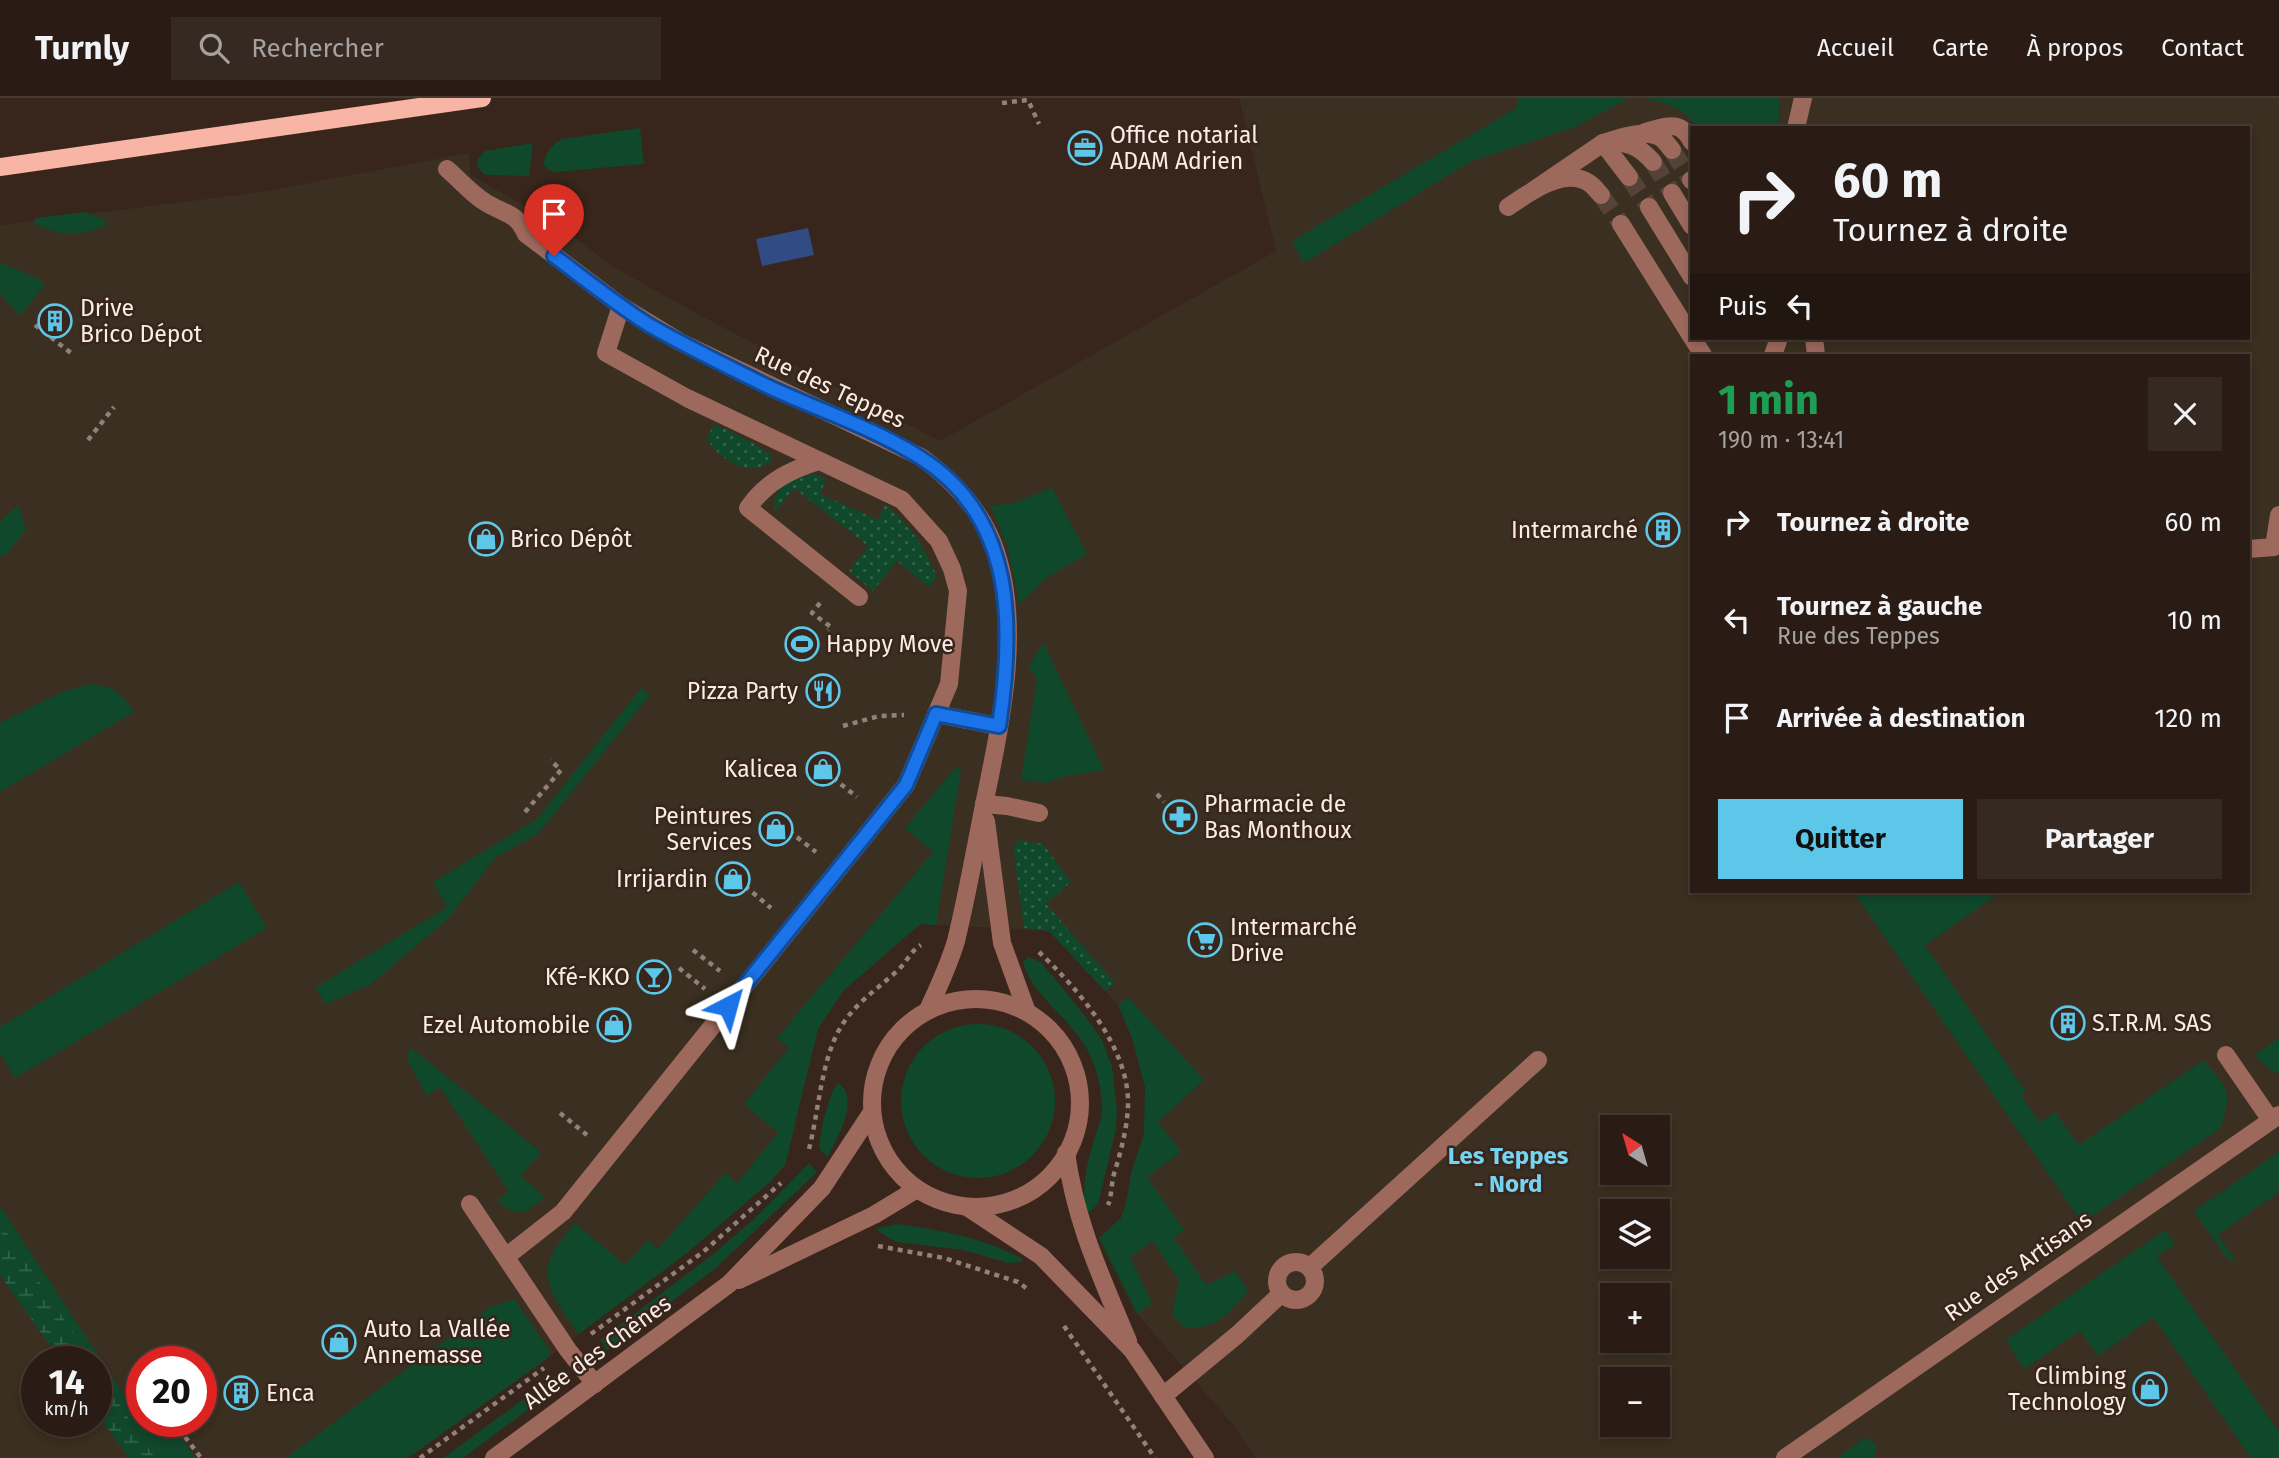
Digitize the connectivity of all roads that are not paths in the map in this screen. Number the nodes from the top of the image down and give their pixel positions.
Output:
1 (481, 98) edge
2 (1803, 98) edge
3 (1796, 126) edge
4 (1634, 135) junction
5 (1690, 138) tunnel mouth
6 (1603, 143) junction
7 (1672, 150) tunnel mouth
8 (1653, 162) tunnel mouth
9 (0, 167) edge
10 (447, 169) dead end
11 (1629, 177) tunnel mouth
12 (1534, 190) junction
13 (1672, 193) tunnel mouth
14 (1601, 195) tunnel mouth
15 (1508, 207) dead end
16 (1649, 207) tunnel mouth
17 (1690, 223) edge
18 (1621, 225) tunnel mouth
19 (1690, 274) edge
20 (621, 306) junction
21 (1690, 329) edge
22 (819, 461) junction
23 (2279, 515) edge
24 (2250, 549) edge
25 (859, 597) dead end
26 (936, 714) junction
27 (999, 726) junction
28 (984, 804) junction
29 (1039, 813) dead end
30 (928, 1010) junction
31 (1027, 1012) junction
32 (2226, 1055) dead end
33 (1538, 1060) dead end
34 (872, 1112) junction
35 (2274, 1117) edge
36 (1066, 1153) junction
37 (917, 1189) junction
38 (471, 1204) dead end
39 (967, 1207) junction
40 (507, 1256) junction
41 (1310, 1267) junction
42 (729, 1284) junction
43 (1281, 1294) junction
44 (1132, 1350) junction
45 (595, 1384) junction
46 (1163, 1396) junction
47 (494, 1458) edge
48 (1205, 1458) edge
49 (1785, 1458) edge

1 - 9 main road
2 - 3 street
4 - 5 street
4 - 6 street
4 - 7 street
6 - 8 street
6 - 11 street
6 - 12 street
10 - 20 street, Rue des Teppes
12 - 14 street
12 - 15 street
13 - 17 street
16 - 19 street
18 - 21 street
20 - 22 street
20 - 27 street, Rue des Teppes
22 - 25 street
22 - 26 street
23 - 24 street
26 - 27 street
26 - 40 street
27 - 28 street, Rue des Teppes
28 - 29 street
28 - 30 street, Rue des Teppes
28 - 31 street, Rue des Teppes
30 - 31 street
30 - 34 street
31 - 36 street
32 - 35 street
33 - 41 street
34 - 37 street
34 - 42 street, Allée des Chênes
35 - 49 street, Rue des Artisans
36 - 39 street
36 - 44 street
37 - 39 street
37 - 42 street, Allée des Chênes
38 - 40 street
39 - 44 street
40 - 45 street
41 - 43 street
41 - 43 street
42 - 45 street, Allée des Chênes
43 - 46 street
44 - 46 street
45 - 47 street, Allée des Chênes
46 - 48 street

